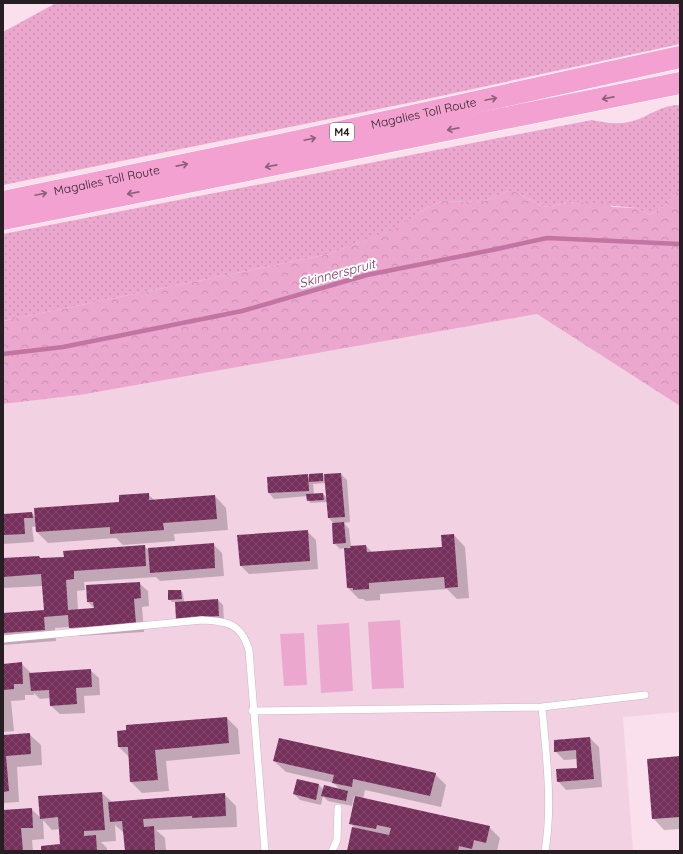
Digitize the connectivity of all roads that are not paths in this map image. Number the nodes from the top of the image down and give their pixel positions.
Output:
1 (680, 57) edge
2 (680, 83) edge
3 (646, 90) junction
4 (680, 97) edge
5 (3, 202) edge
6 (3, 219) edge
7 (3, 639) edge
8 (645, 695) dead end
9 (542, 707) junction
10 (252, 711) junction
11 (338, 808) dead end
12 (264, 851) edge
13 (332, 851) edge
14 (544, 851) edge

5 -> 1 highway, Magalies Toll Route / M4
2 - 3 highway, Magalies Toll Route / M4
3 - 4 highway
3 -> 6 highway, Magalies Toll Route / M4
7 - 10 lane
8 - 9 lane
9 - 10 lane
9 - 14 lane
10 - 12 lane
11 - 13 lane

